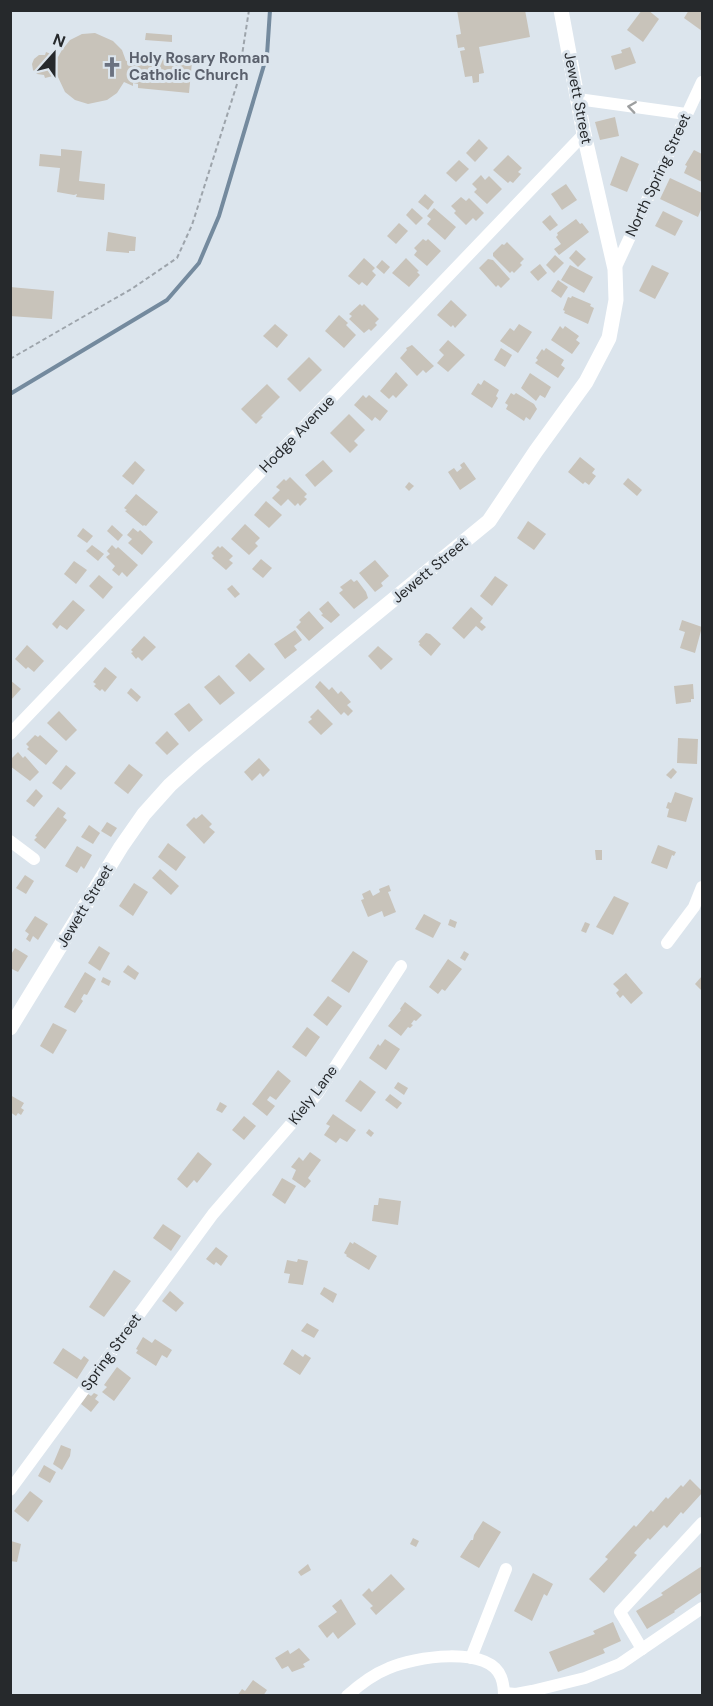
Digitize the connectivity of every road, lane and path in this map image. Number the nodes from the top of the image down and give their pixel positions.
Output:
1 (249, 10) edge
2 (561, 10) edge
3 (702, 82) edge
4 (578, 99) junction
5 (686, 114) junction
6 (584, 134) junction
7 (615, 269) junction
8 (10, 359) edge
9 (10, 734) edge
10 (10, 841) edge
11 (34, 858) dead end
12 (702, 887) edge
13 (667, 943) dead end
14 (401, 966) dead end
15 (10, 1028) edge
16 (213, 1214) joint
17 (10, 1490) edge
18 (702, 1523) edge
19 (506, 1569) dead end
20 (702, 1608) edge
21 (642, 1649) junction
22 (471, 1658) junction
23 (504, 1694) edge
24 (347, 1695) edge

1 - 8 path
2 - 4 street, Jewett Street
3 - 5 street, North Spring Street
5 -> 4 street
4 - 6 street, Jewett Street
5 - 7 street, North Spring Street
6 - 7 street, Jewett Street
6 - 9 street, Hodge Avenue
7 - 15 street, Jewett Street
10 - 11 street
12 - 13 street
14 - 16 street, Kiely Lane
16 - 17 street, Spring Street
18 - 21 street
19 - 22 street
20 - 21 street
21 - 23 street
22 - 23 street
22 - 24 street

